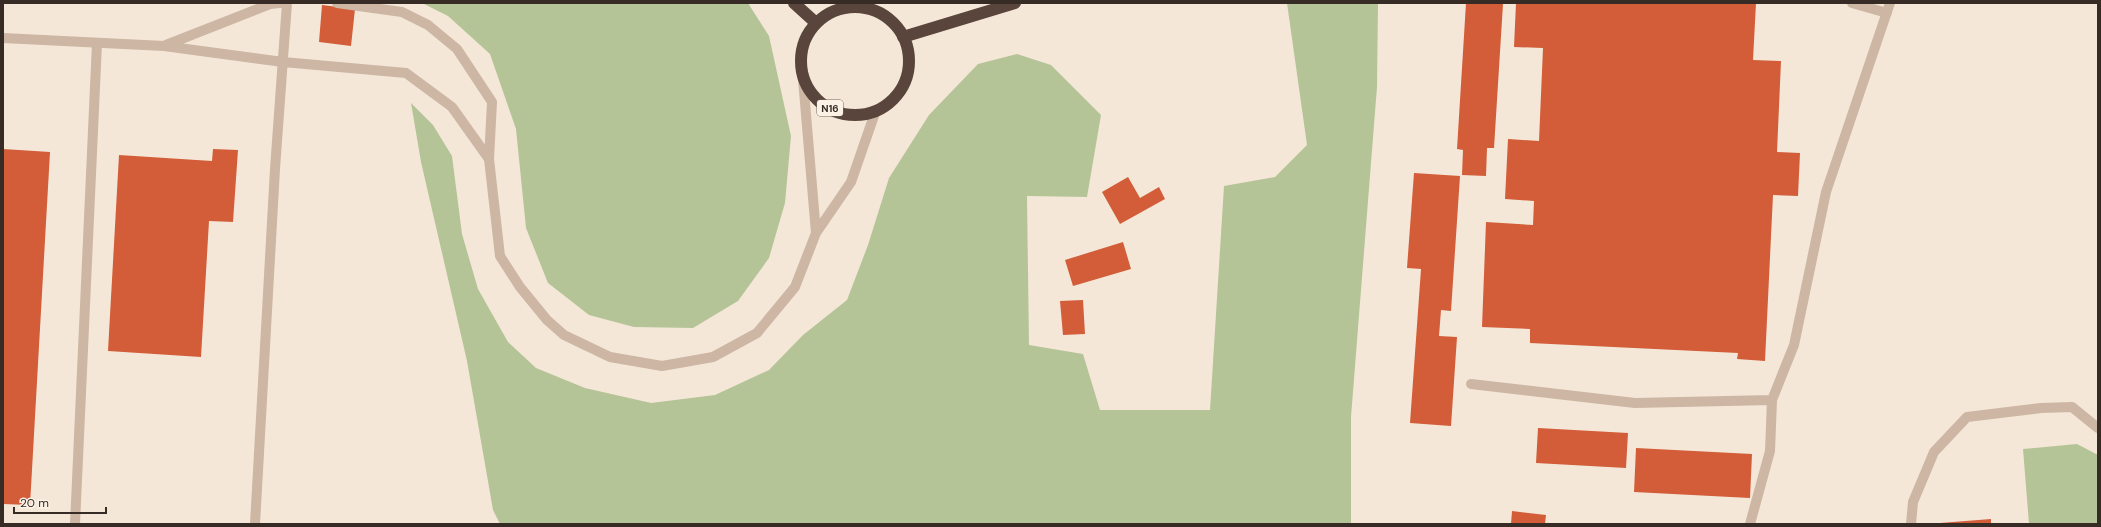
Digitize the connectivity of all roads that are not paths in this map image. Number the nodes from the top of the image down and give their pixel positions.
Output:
1 (280, 3) edge
2 (287, 3) edge
3 (337, 3) edge
4 (794, 3) edge
5 (1015, 3) edge
6 (1852, 3) edge
7 (1888, 8) edge
8 (816, 23) junction
9 (903, 37) junction
10 (3, 38) edge
11 (97, 42) junction
12 (164, 46) junction
13 (283, 62) junction
14 (804, 79) junction
15 (876, 110) junction
16 (489, 159) junction
17 (816, 233) junction
18 (1471, 384) dead end
19 (1772, 400) junction
20 (2098, 428) edge
21 (75, 524) edge
22 (256, 524) edge
23 (1750, 524) edge
24 (1911, 524) edge

1 - 12 lane
2 - 13 lane
3 - 16 lane
4 - 8 highway
5 - 9 highway
6 - 7 lane
7 - 19 lane
8 - 9 highway, N16
8 - 14 highway, N16
9 - 15 highway, N16
10 - 11 lane
11 - 12 lane
11 - 21 lane
12 - 13 lane
13 - 16 lane
13 - 22 lane
14 - 15 highway, N16
14 - 17 lane
15 - 17 lane
16 - 17 lane
18 - 19 lane
19 - 23 lane
20 - 24 lane

